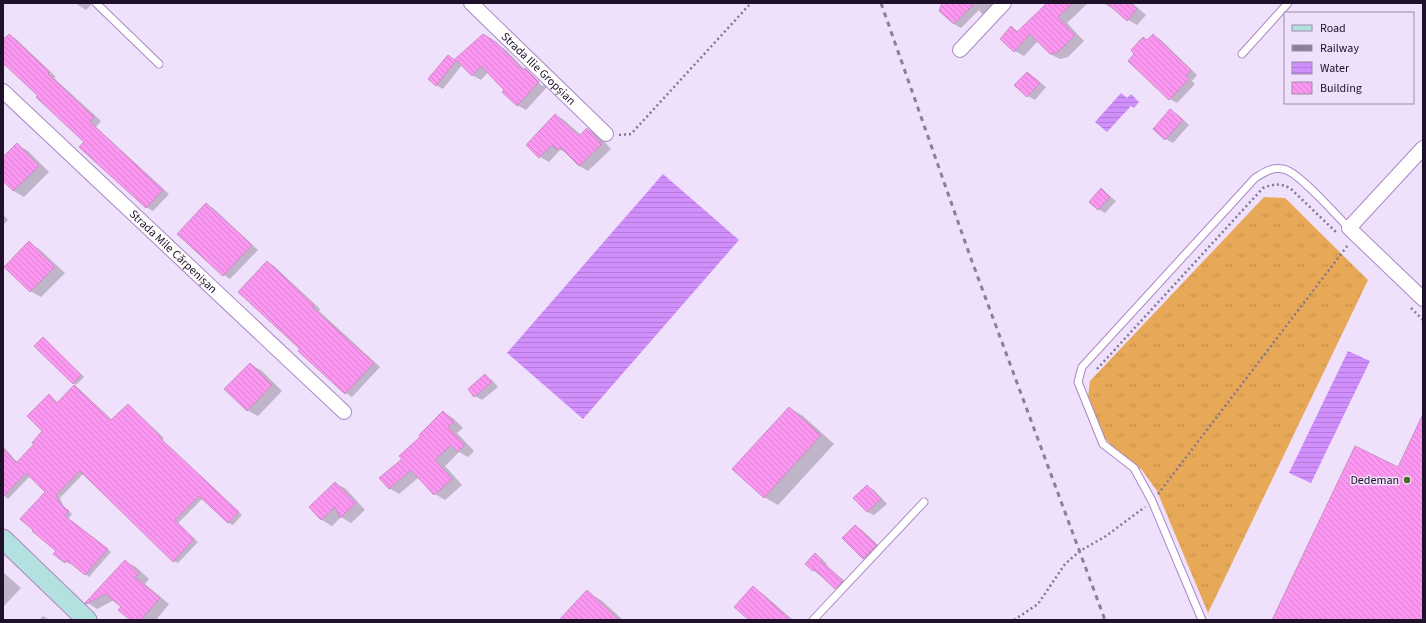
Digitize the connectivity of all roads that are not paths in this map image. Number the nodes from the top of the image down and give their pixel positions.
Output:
1 (96, 3) edge
2 (471, 3) edge
3 (1004, 3) edge
4 (1288, 3) edge
5 (960, 50) dead end
6 (1242, 54) dead end
7 (158, 64) dead end
8 (3, 91) edge
9 (606, 134) road end
10 (1423, 148) edge
11 (1343, 231) junction
12 (1423, 299) edge
13 (344, 412) dead end
14 (924, 502) dead end
15 (3, 539) edge
16 (86, 620) edge
17 (813, 620) edge
18 (1202, 620) edge

1 - 7 lane
2 - 9 street, Strada Ilie Gropșian
3 - 5 street
4 - 6 lane
8 - 13 street, Strada Mile Cărpenișan
10 - 11 street
11 - 12 street
11 - 18 lane
14 - 17 lane
15 - 16 street

